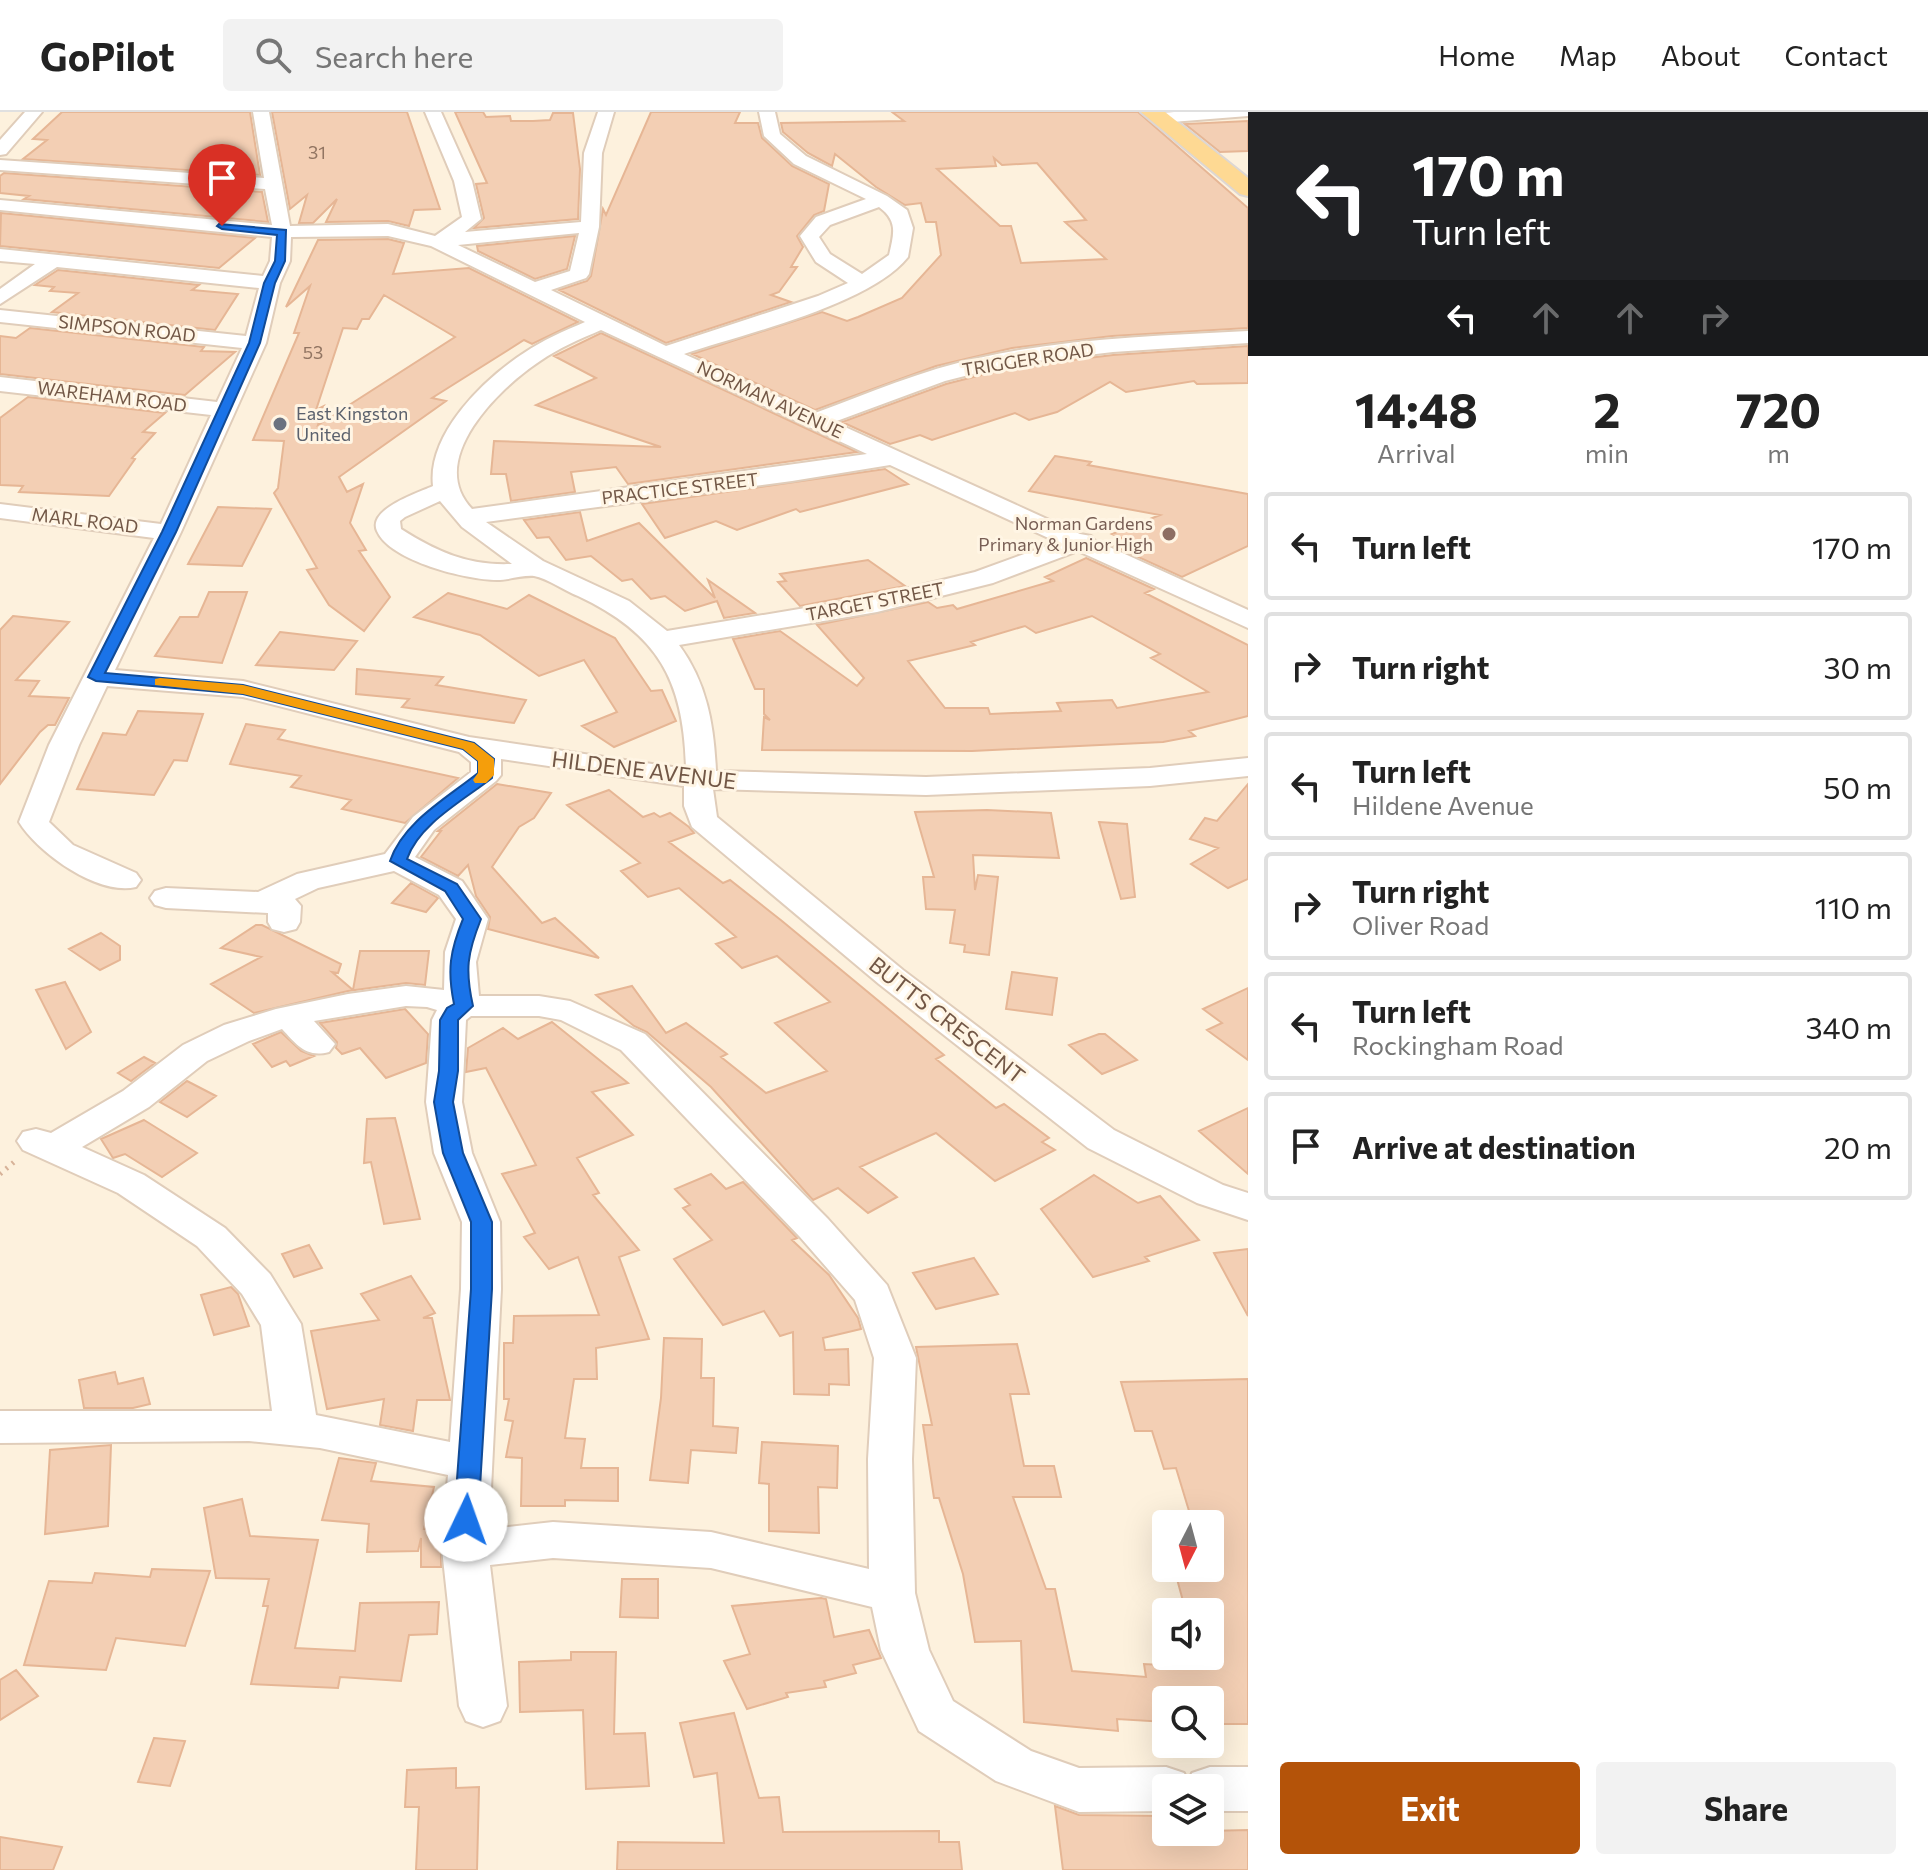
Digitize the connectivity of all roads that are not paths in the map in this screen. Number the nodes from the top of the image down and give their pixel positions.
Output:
1 (34, 112) edge
2 (261, 112) edge
3 (433, 112) edge
4 (606, 112) edge
5 (767, 112) edge
6 (1244, 112) edge
7 (1155, 115) edge
8 (8, 134) edge
9 (0, 150) edge
10 (0, 165) edge
11 (276, 184) junction
12 (1248, 189) edge
13 (881, 200) junction
14 (0, 205) edge
15 (43, 210) junction
16 (21, 224) dead end
17 (590, 227) junction
18 (282, 232) junction
19 (438, 242) junction
20 (0, 255) edge
21 (53, 261) junction
22 (270, 283) junction
23 (863, 283) junction
24 (537, 288) junction
25 (0, 298) edge
26 (0, 316) edge
27 (602, 321) junction
28 (1248, 337) edge
29 (255, 343) junction
30 (665, 353) junction
31 (0, 384) edge
32 (224, 410) junction
33 (816, 421) junction
34 (893, 457) junction
35 (445, 489) junction
36 (0, 511) edge
37 (467, 517) junction
38 (169, 532) junction
39 (1082, 541) junction
40 (537, 568) junction
41 (1248, 620) edge
42 (662, 640) junction
43 (96, 677) junction
44 (469, 746) junction
45 (1248, 767) edge
46 (701, 780) junction
47 (398, 861) junction
48 (125, 880) dead end
49 (166, 898) dead end
50 (461, 1008) junction
51 (288, 1016) junction
52 (317, 1044) dead end
53 (1248, 1207) edge
54 (0, 1427) edge
55 (297, 1430) junction
56 (469, 1463) junction
57 (465, 1549) junction
58 (892, 1593) junction
59 (483, 1706) dead end
60 (1152, 1789) edge
61 (1224, 1789) edge
62 (1248, 1789) edge

1 - 8 street
2 - 11 street
3 - 19 street
4 - 17 street
5 - 13 street
6 - 7 street
7 - 12 main road
8 - 9 street
10 - 11 street
11 - 18 street
13 - 23 street
13 - 23 street
14 - 15 street, NORMAN AVENUE
15 - 16 street
15 - 18 street, NORMAN AVENUE
17 - 19 street
17 - 24 street
18 - 19 street, NORMAN AVENUE
18 - 22 street
19 - 24 street, NORMAN AVENUE
20 - 21 street
21 - 22 street
21 - 25 street
22 - 29 street
23 - 30 street
24 - 27 street, NORMAN AVENUE
26 - 29 street, SIMPSON ROAD
27 - 30 street, NORMAN AVENUE
27 - 35 street
28 - 33 street, TRIGGER ROAD
29 - 32 street
30 - 33 street, NORMAN AVENUE
31 - 32 street, WAREHAM ROAD
32 - 38 street
33 - 34 street, NORMAN AVENUE
34 - 37 street, PRACTICE STREET
34 - 39 street, NORMAN AVENUE
35 - 37 street
35 - 40 street
36 - 38 street, MARL ROAD
37 - 40 street
38 - 43 street
39 - 41 street, NORMAN AVENUE
39 - 42 street, TARGET STREET
40 - 42 street
42 - 46 street, BUTTS CRESCENT
43 - 44 street, HILDENE AVENUE
43 - 48 street
44 - 46 street, HILDENE AVENUE
44 - 47 street
45 - 46 street, HILDENE AVENUE
46 - 53 street, BUTTS CRESCENT
47 - 49 street
47 - 50 street
50 - 51 street
50 - 56 street
50 - 58 street
51 - 52 street
51 - 55 street
54 - 55 street
55 - 56 street
56 - 57 street
57 - 58 street
57 - 59 street
58 - 60 street
61 - 62 street

